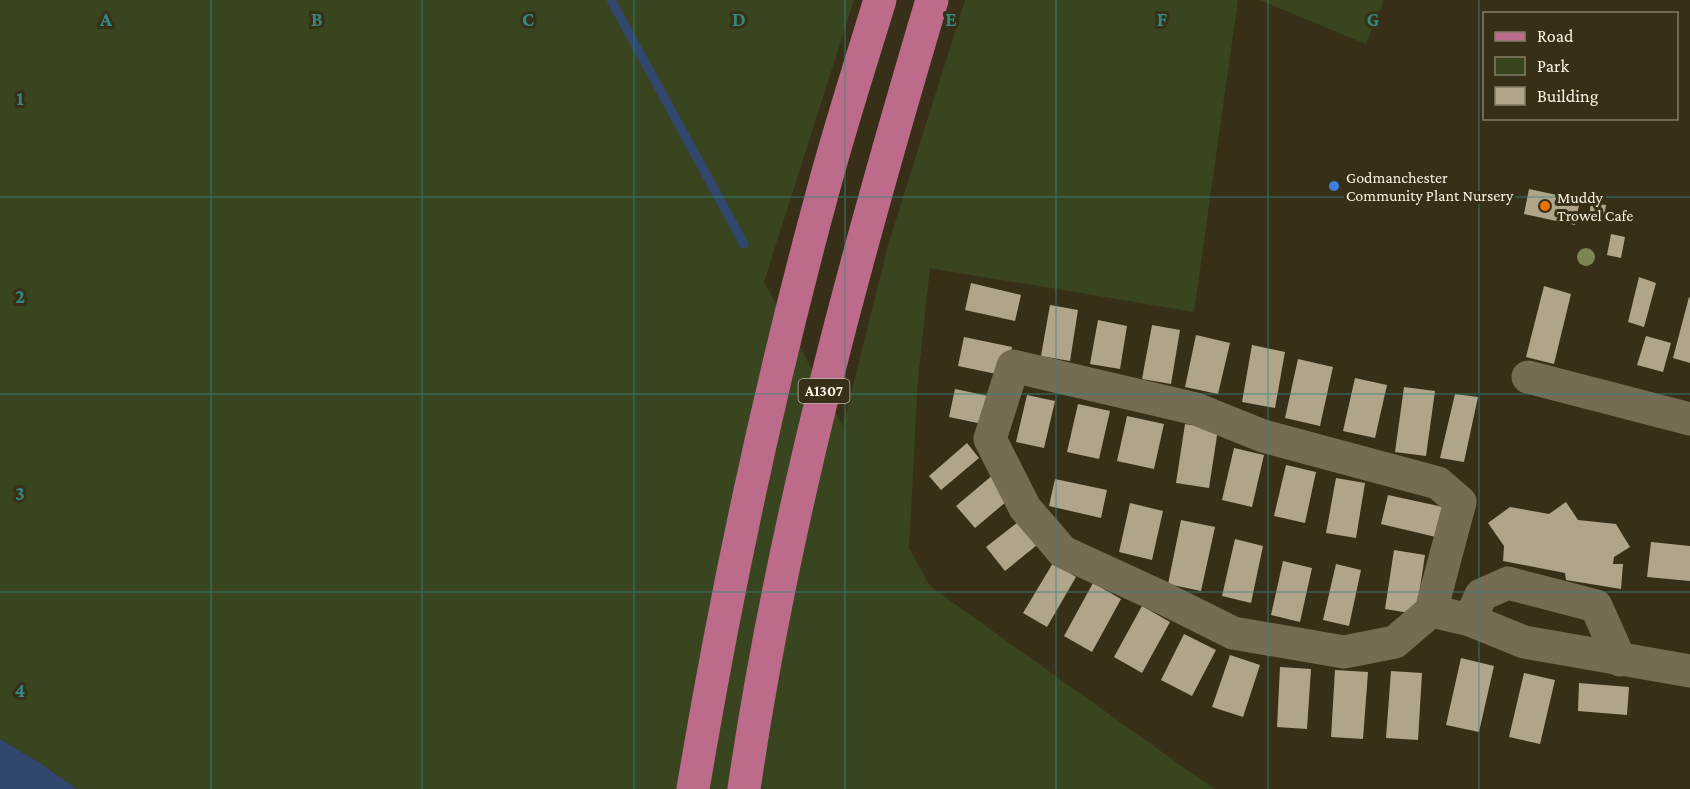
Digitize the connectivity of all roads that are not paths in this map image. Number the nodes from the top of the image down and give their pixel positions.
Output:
1 (880, 0) edge
2 (932, 0) edge
3 (1528, 377) dead end
4 (1690, 419) edge
5 (1431, 611) junction
6 (1470, 620) junction
7 (1620, 660) junction
8 (1690, 670) edge
9 (693, 789) edge
10 (744, 789) edge

1 - 9 main road, A1307
2 - 10 main road, A1307
3 - 4 street
5 - 5 street
5 - 6 street
6 - 7 street
6 - 7 street
7 - 8 street

